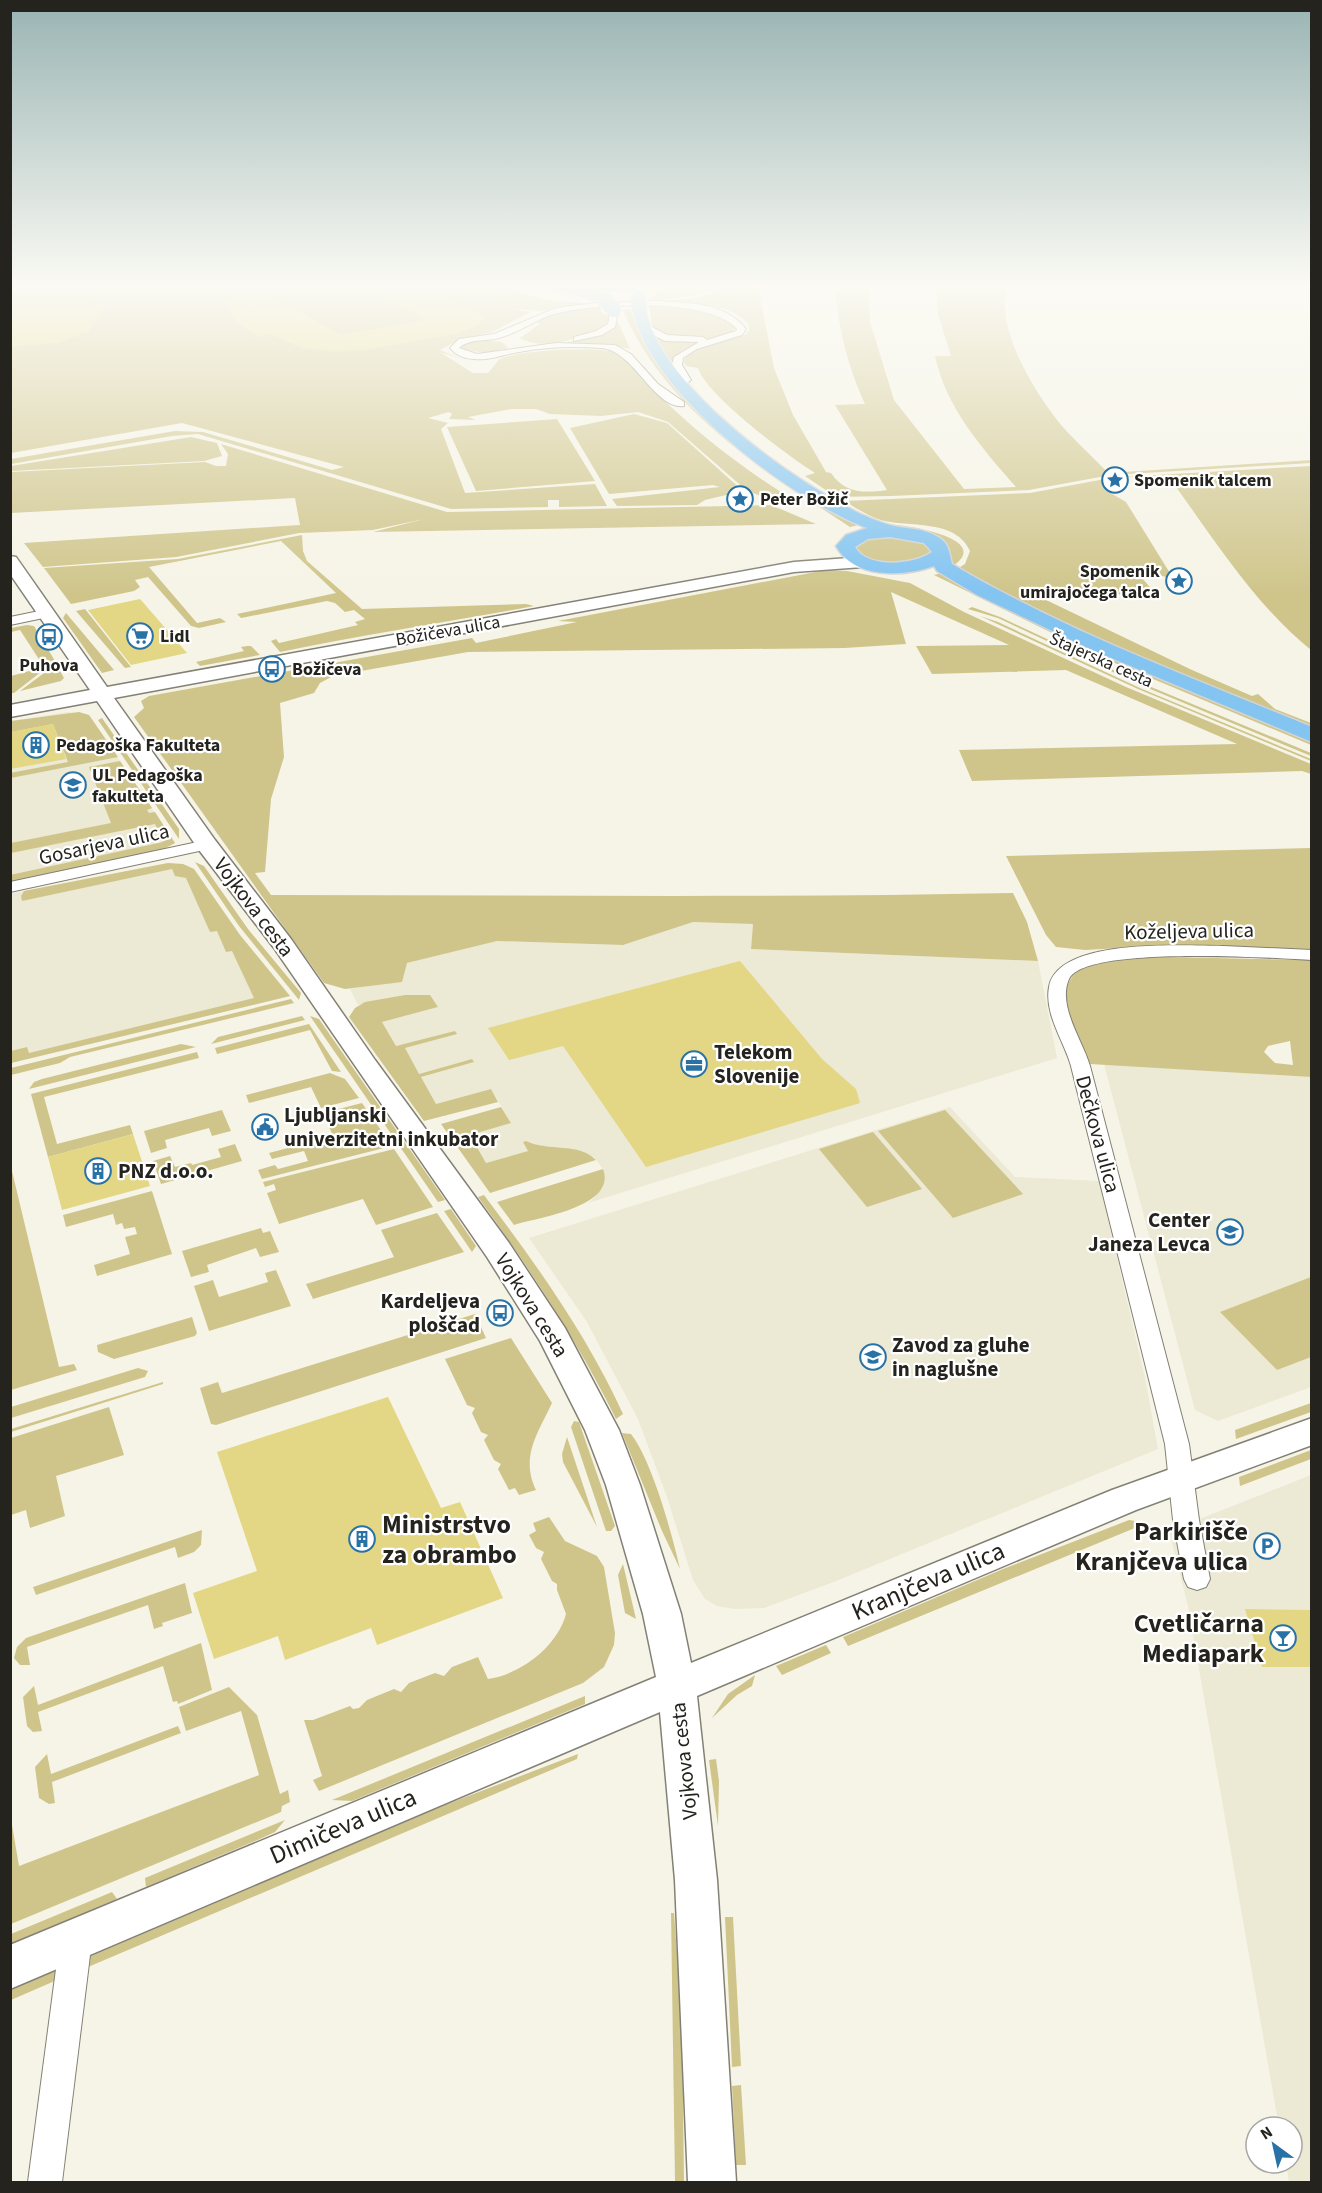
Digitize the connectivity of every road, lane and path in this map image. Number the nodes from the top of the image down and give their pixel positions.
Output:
1 (658, 389) edge
2 (668, 389) edge
3 (687, 389) edge
4 (681, 404) junction
5 (897, 532) junction
6 (848, 544) junction
7 (940, 555) junction
8 (10, 561) edge
9 (863, 562) junction
10 (794, 567) junction
11 (892, 567) junction
12 (49, 613) junction
13 (10, 621) edge
14 (102, 694) junction
15 (10, 711) edge
16 (1311, 735) edge
17 (1311, 749) edge
18 (207, 845) junction
19 (10, 887) edge
20 (1311, 955) edge
21 (1069, 967) joint
22 (1311, 1431) edge
23 (1182, 1479) junction
24 (1197, 1579) dead end
25 (676, 1686) junction
26 (73, 1959) junction
27 (10, 1967) edge
28 (45, 2182) edge
29 (712, 2182) edge

1 - 4 street
2 - 4 main road, Štajerska cesta
3 - 5 main road, Štajerska cesta
4 - 6 main road, Štajerska cesta
5 - 6 main road, Štajerska cesta
5 - 7 main road, Štajerska cesta
6 - 9 main road, Štajerska cesta
6 - 10 street, Božičeva ulica
7 - 11 main road, Štajerska cesta
7 - 16 main road, Štajerska cesta
8 - 12 street, Vojkova cesta
9 - 10 street, Božičeva ulica
9 - 11 main road, Štajerska cesta
10 - 14 street, Božičeva ulica
11 - 17 main road, Štajerska cesta
12 - 13 street
12 - 14 street, Vojkova cesta
14 - 15 street, Božičeva ulica
14 - 18 street, Vojkova cesta
18 - 19 street, Gosarjeva ulica
18 - 25 street, Vojkova cesta
20 - 21 street, Koželjeva ulica
21 - 23 street, Dečkova ulica
22 - 23 street, Kranjčeva ulica
23 - 24 street
23 - 25 street, Kranjčeva ulica
25 - 26 street, Dimičeva ulica
25 - 29 street, Vojkova cesta
26 - 27 street, Dimičeva ulica
26 - 28 street

